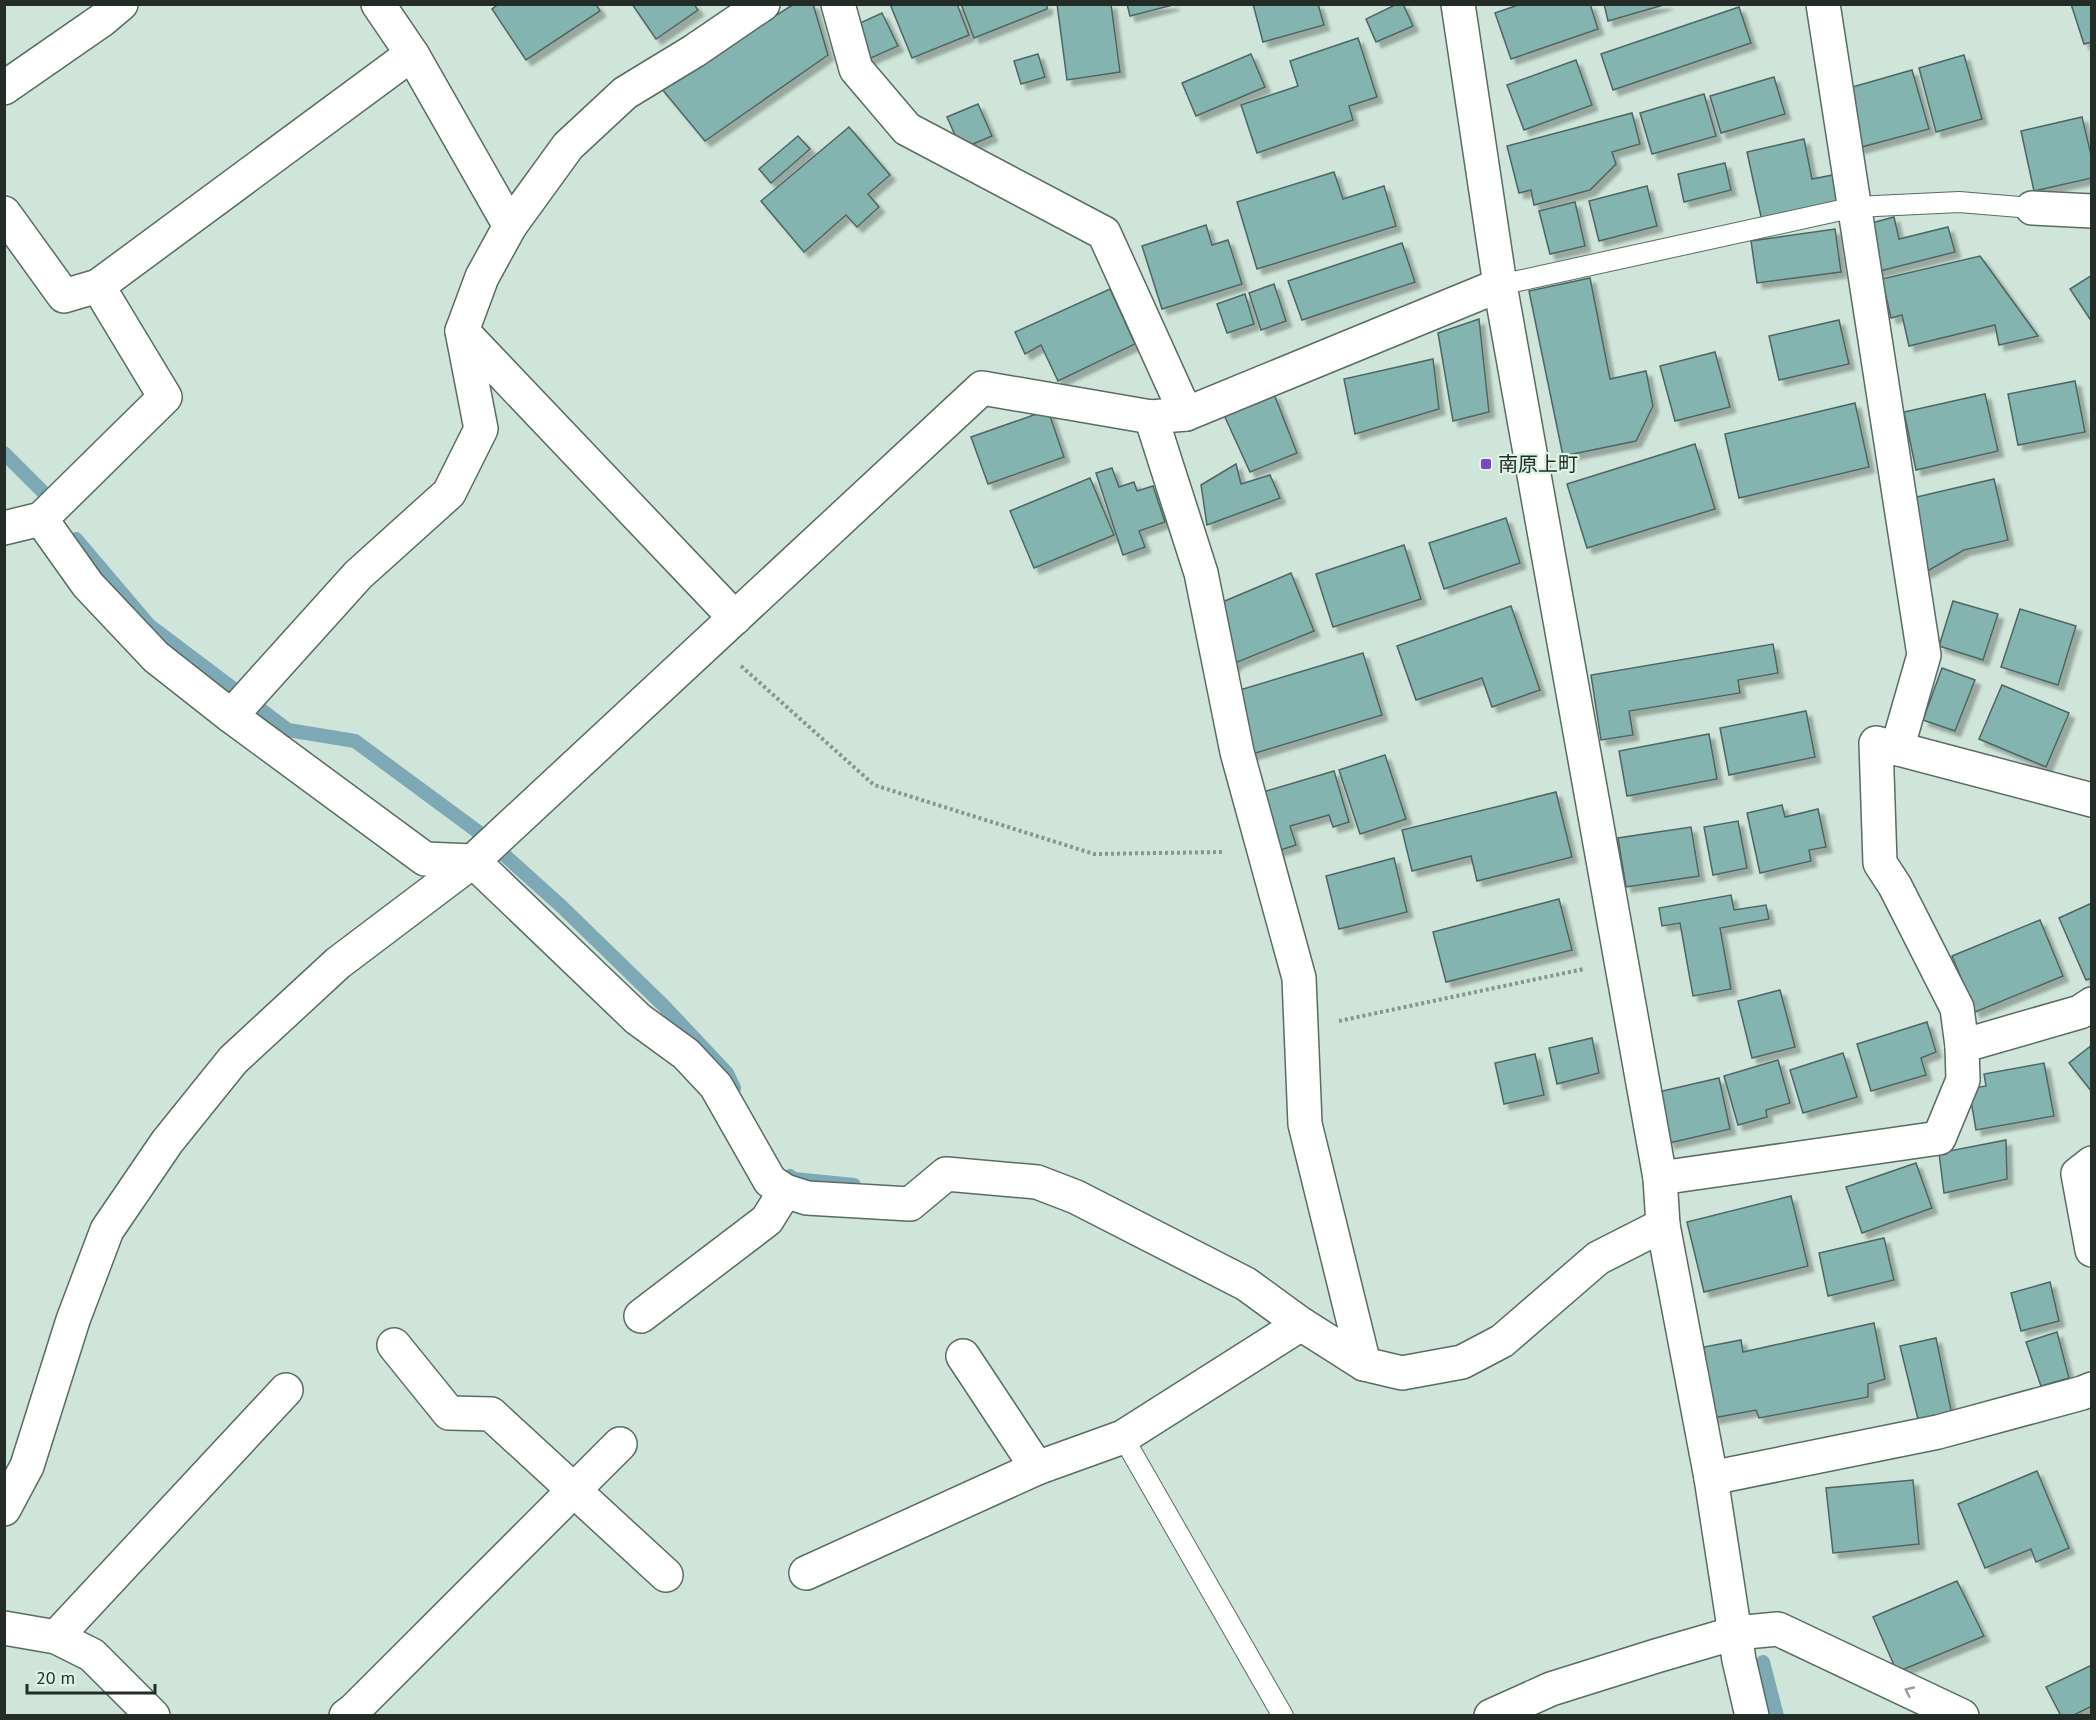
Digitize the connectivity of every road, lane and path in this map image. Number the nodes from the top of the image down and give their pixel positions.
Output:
1 (378, 4) edge
2 (763, 4) edge
3 (838, 4) edge
4 (1458, 4) edge
5 (1824, 4) edge
6 (104, 10) edge
7 (412, 54) junction
8 (4, 88) edge
9 (1855, 207) junction
10 (2032, 208) joint
11 (2091, 211) edge
12 (4, 213) edge
13 (510, 226) junction
14 (1500, 285) junction
15 (98, 286) junction
16 (462, 331) junction
17 (1186, 414) junction
18 (1152, 417) junction
19 (41, 519) junction
20 (4, 528) edge
21 (735, 618) junction
22 (711, 640) junction
23 (241, 705) junction
24 (1897, 748) junction
25 (2091, 800) edge
26 (487, 847) junction
27 (1265, 852) junction
28 (1620, 961) junction
29 (2091, 1004) edge
30 (1302, 1029) junction
31 (1962, 1046) junction
32 (2091, 1163) edge
33 (1660, 1178) junction
34 (785, 1191) junction
35 (1663, 1225) junction
36 (2091, 1250) edge
37 (641, 1316) dead end
38 (1301, 1324) junction
39 (394, 1345) dead end
40 (963, 1356) dead end
41 (1364, 1364) junction
42 (2091, 1389) edge
43 (286, 1390) dead end
44 (1123, 1437) junction
45 (620, 1444) dead end
46 (1037, 1468) junction
47 (1711, 1478) junction
48 (573, 1491) junction
49 (4, 1509) edge
50 (806, 1573) dead end
51 (666, 1575) dead end
52 (4, 1628) edge
53 (1735, 1634) junction
54 (56, 1637) junction
55 (354, 1714) edge
56 (153, 1716) edge
57 (1283, 1716) edge
58 (1491, 1716) edge
59 (1752, 1716) edge
60 (1962, 1716) edge

1 - 7 street
2 - 13 street
3 - 17 street
4 - 14 street
5 - 9 street
6 - 8 street
7 - 13 street
7 - 15 street
9 - 10 lane
9 - 14 lane
9 - 24 street
10 - 11 street
12 - 15 street
13 - 16 street
14 - 17 street
14 - 28 street
15 - 19 street
16 - 21 street
16 - 23 street
17 - 18 street
18 - 21 street
18 - 27 street
19 - 20 street
19 - 23 street
21 - 22 street
22 - 26 street
22 - 27 path
23 - 26 street
24 - 25 street
24 - 31 street
26 - 34 street
26 - 49 street
27 - 30 street
28 - 30 path
28 - 33 street
29 - 31 street
30 - 41 street
31 - 33 street
32 - 36 street
33 - 35 street
34 - 37 street
34 - 38 street
35 - 41 street
35 - 47 street
38 - 41 street
38 - 44 street
39 - 48 street
40 - 46 street
42 - 47 street
43 - 54 street
44 - 46 street
44 - 57 lane
45 - 48 street
46 - 50 street
47 - 53 street
48 - 51 street
48 - 55 street
52 - 54 street
53 - 58 street
53 - 59 street
60 -> 53 street
54 - 56 street

